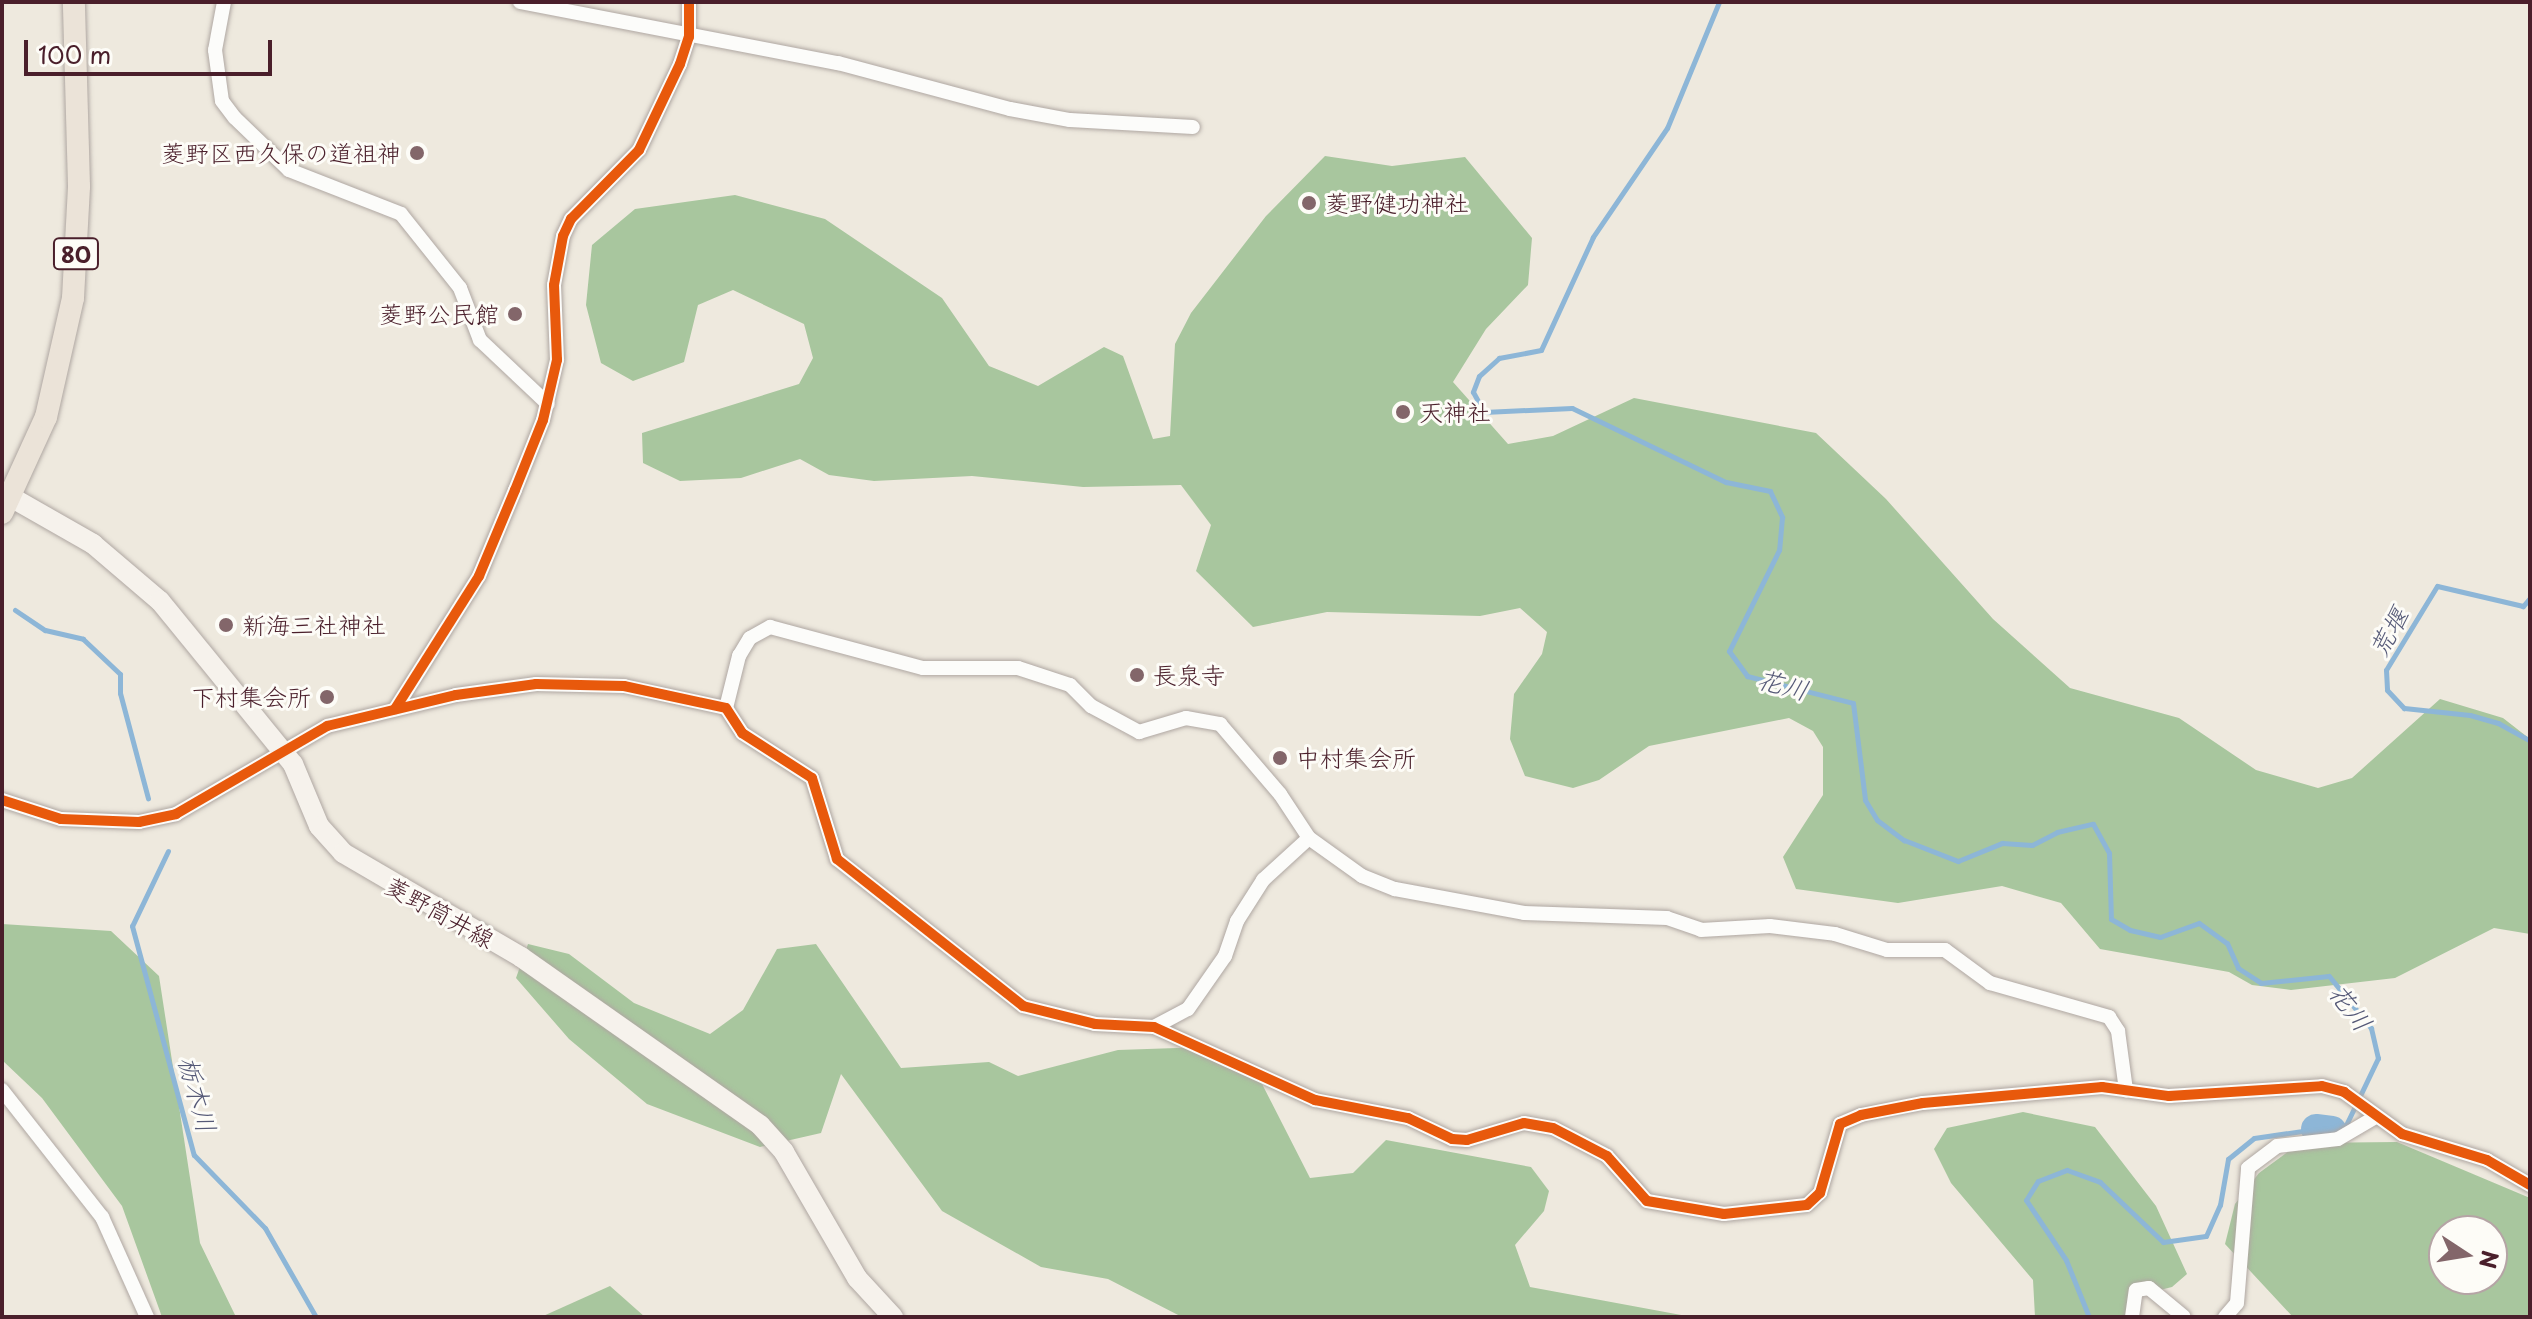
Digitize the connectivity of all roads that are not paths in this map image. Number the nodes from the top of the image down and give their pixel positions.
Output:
1 (74, 2) edge
2 (224, 2) edge
3 (520, 2) edge
4 (689, 2) edge
5 (689, 37) junction
6 (1193, 127) dead end
7 (548, 404) junction
8 (6, 501) edge
9 (726, 708) junction
10 (395, 709) junction
11 (282, 748) junction
12 (2, 800) edge
13 (1309, 838) junction
14 (1154, 1027) junction
15 (2, 1090) edge
16 (2126, 1090) junction
17 (2374, 1118) junction
18 (2530, 1185) edge
19 (147, 1317) edge
20 (893, 1317) edge
21 (2132, 1317) edge
22 (2184, 1317) edge
23 (2225, 1317) edge

1 - 8 main road, 80
2 - 7 street
3 - 5 street
4 - 5 street
5 - 6 street
5 - 7 street
7 - 10 street
8 - 11 main road, 菱野筒井線
9 - 10 street
9 - 13 street
9 - 14 street
10 - 11 street
11 - 12 street
11 - 20 main road, 菱野筒井線
13 - 14 street
13 - 16 street
14 - 16 street
15 - 19 street
16 - 17 street
17 - 18 street
17 - 23 street
21 - 22 street

